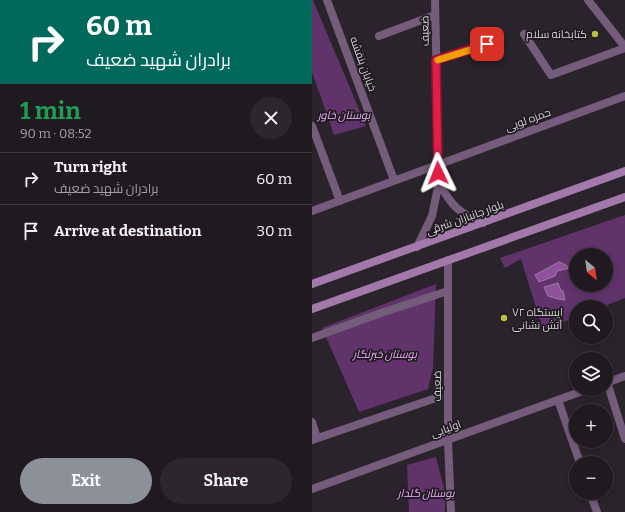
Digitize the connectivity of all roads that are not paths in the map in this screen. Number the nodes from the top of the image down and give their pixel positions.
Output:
1 (327, 0) edge
2 (435, 0) edge
3 (588, 0) edge
4 (435, 16) junction
5 (524, 34) dead end
6 (379, 36) dead end
7 (487, 44) dead end
8 (625, 47) edge
9 (436, 60) junction
10 (625, 96) edge
11 (312, 126) edge
12 (438, 164) junction
13 (625, 171) edge
14 (394, 180) junction
15 (439, 182) junction
16 (625, 197) edge
17 (340, 200) junction
18 (312, 211) edge
19 (483, 223) junction
20 (417, 247) junction
21 (448, 260) junction
22 (312, 284) edge
23 (448, 291) junction
24 (312, 309) edge
25 (312, 338) edge
26 (625, 376) edge
27 (613, 380) edge
28 (569, 396) edge
29 (611, 396) edge
30 (439, 397) dead end
31 (558, 400) junction
32 (312, 422) edge
33 (315, 439) edge
34 (625, 439) edge
35 (448, 440) junction
36 (578, 456) edge
37 (312, 489) edge
38 (593, 500) edge
39 (451, 512) edge
40 (597, 512) edge

1 - 14 street, خیابان بنفشه
2 - 4 street, ضعیف
3 - 8 street
4 - 6 street
4 - 9 street, ضعیف
5 - 8 street
7 - 9 street
9 - 12 street, ضعیف
10 - 12 street, حمزه لویی
11 - 17 street
12 - 14 street, حمزه لویی
12 - 15 street, ضعیف
13 - 19 main road, بلوار جانبازان شرقی
14 - 17 street, حمزه لویی
15 - 19 street
15 - 20 street
16 - 21 main road
17 - 18 street, حمزه لویی
19 - 20 main road, بلوار جانبازان شرقی
20 - 22 main road, بلوار جانبازان شرقی
21 - 23 street, ضعیف
21 - 24 main road
23 - 25 street
23 - 35 street, ضعیف
26 - 27 street
28 - 31 street, اولیایی
29 - 34 street
30 - 33 street
31 - 35 street, اولیایی
31 - 36 street
32 - 33 street
35 - 37 street, اولیایی
35 - 39 street, ضعیف
38 - 40 street

